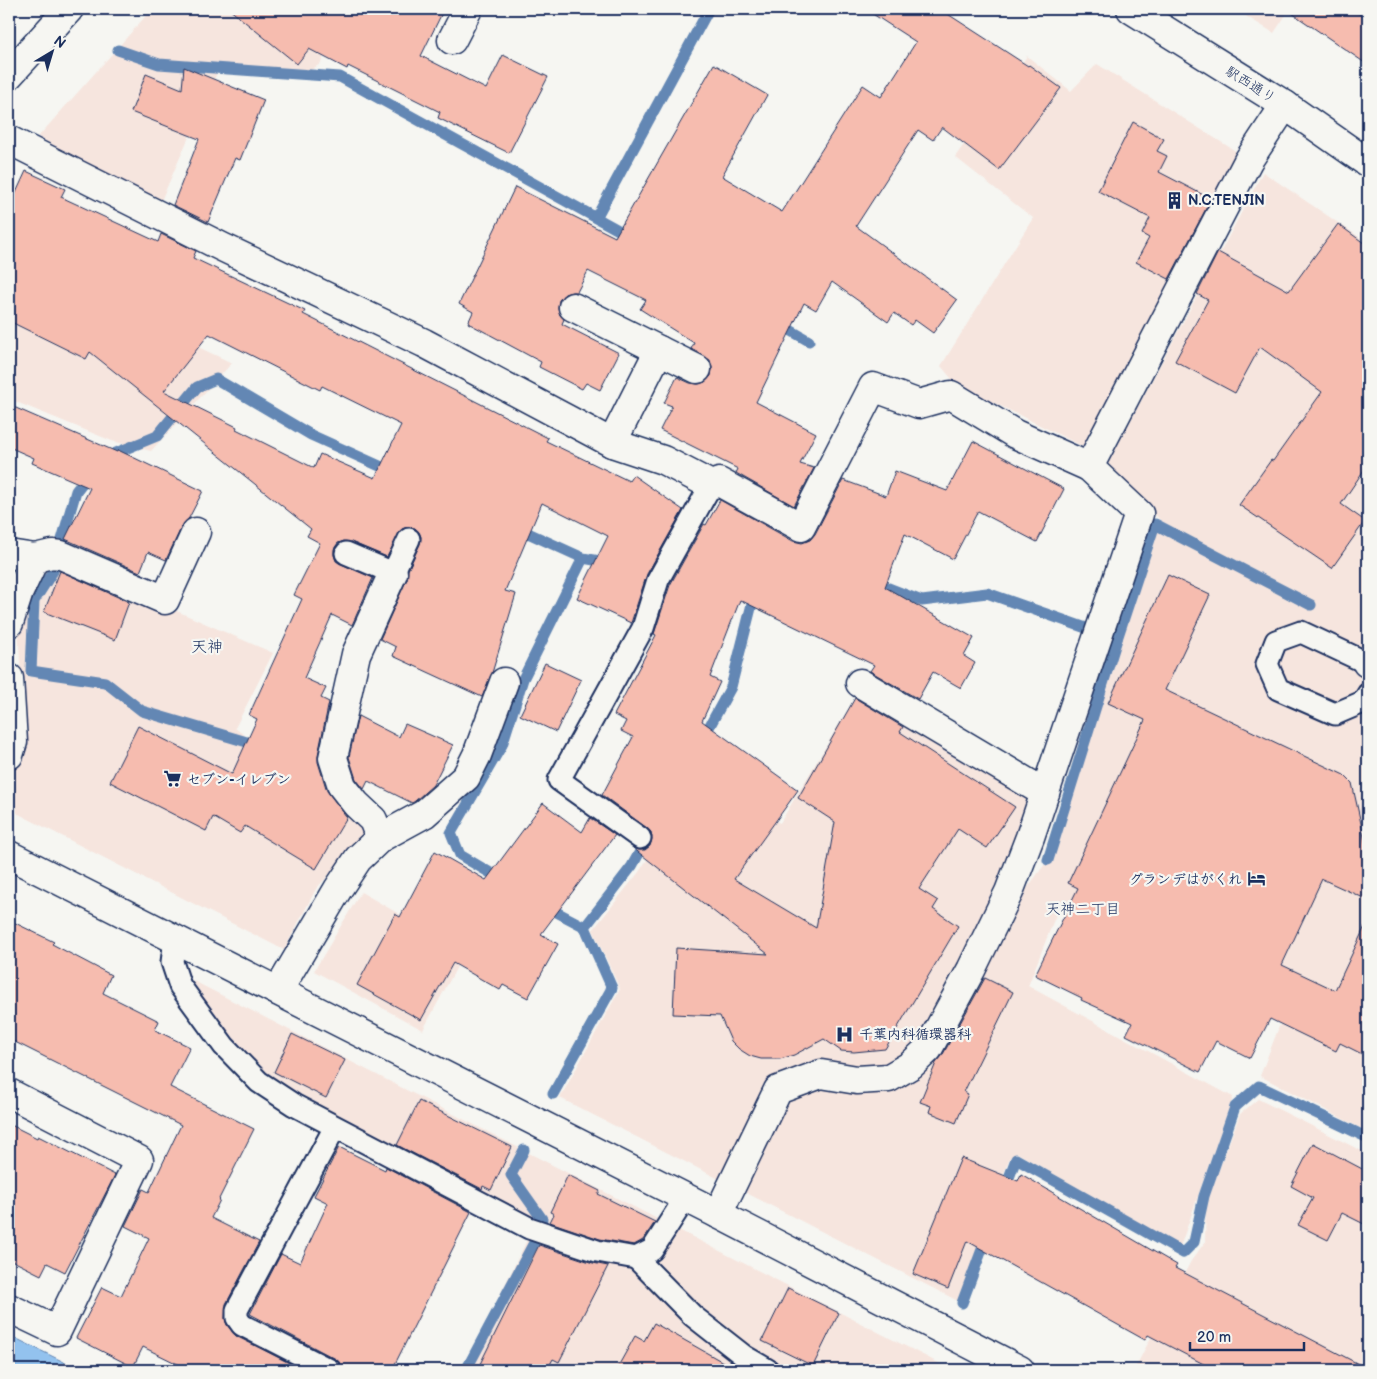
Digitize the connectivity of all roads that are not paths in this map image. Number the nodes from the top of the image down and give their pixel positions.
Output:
1 (69, 9) edge
2 (468, 9) edge
3 (1130, 9) edge
4 (452, 40) dead end
5 (9, 75) edge
6 (1285, 105) junction
7 (9, 140) edge
8 (1368, 163) edge
9 (573, 307) dead end
10 (659, 350) junction
11 (697, 370) dead end
12 (612, 443) junction
13 (1089, 467) junction
14 (711, 485) junction
15 (196, 532) dead end
16 (409, 539) dead end
17 (346, 553) dead end
18 (9, 554) edge
19 (49, 556) junction
20 (393, 573) junction
21 (9, 623) edge
22 (1368, 663) edge
23 (9, 678) edge
24 (504, 682) dead end
25 (860, 683) dead end
26 (1368, 694) edge
27 (9, 755) edge
28 (1045, 793) junction
29 (380, 838) junction
30 (640, 838) dead end
31 (9, 855) edge
32 (175, 939) junction
33 (278, 991) junction
34 (9, 1093) edge
35 (335, 1127) junction
36 (686, 1197) junction
37 (718, 1214) junction
38 (636, 1258) junction
39 (9, 1308) edge
40 (330, 1370) edge
41 (768, 1370) edge
42 (1020, 1370) edge

1 - 5 main road
2 - 4 main road
3 - 6 main road, 駅西通り
6 - 8 main road, 駅西通り
6 - 13 main road
7 - 12 main road
9 - 10 main road
10 - 11 main road
10 - 12 main road
12 - 14 main road
13 - 14 main road
13 - 28 main road
14 - 30 lane
15 - 19 main road
16 - 20 lane
17 - 20 lane
18 - 19 main road
19 - 21 main road
20 - 29 main road
22 - 26 lane
23 - 27 main road
24 - 29 main road
25 - 28 main road
28 - 37 main road
29 - 33 main road
31 - 32 main road
32 - 33 main road
32 - 35 lane
33 - 36 main road
34 - 39 main road
35 - 38 lane
35 - 40 lane
36 - 37 main road
36 - 38 lane
37 - 42 main road
38 - 41 lane

